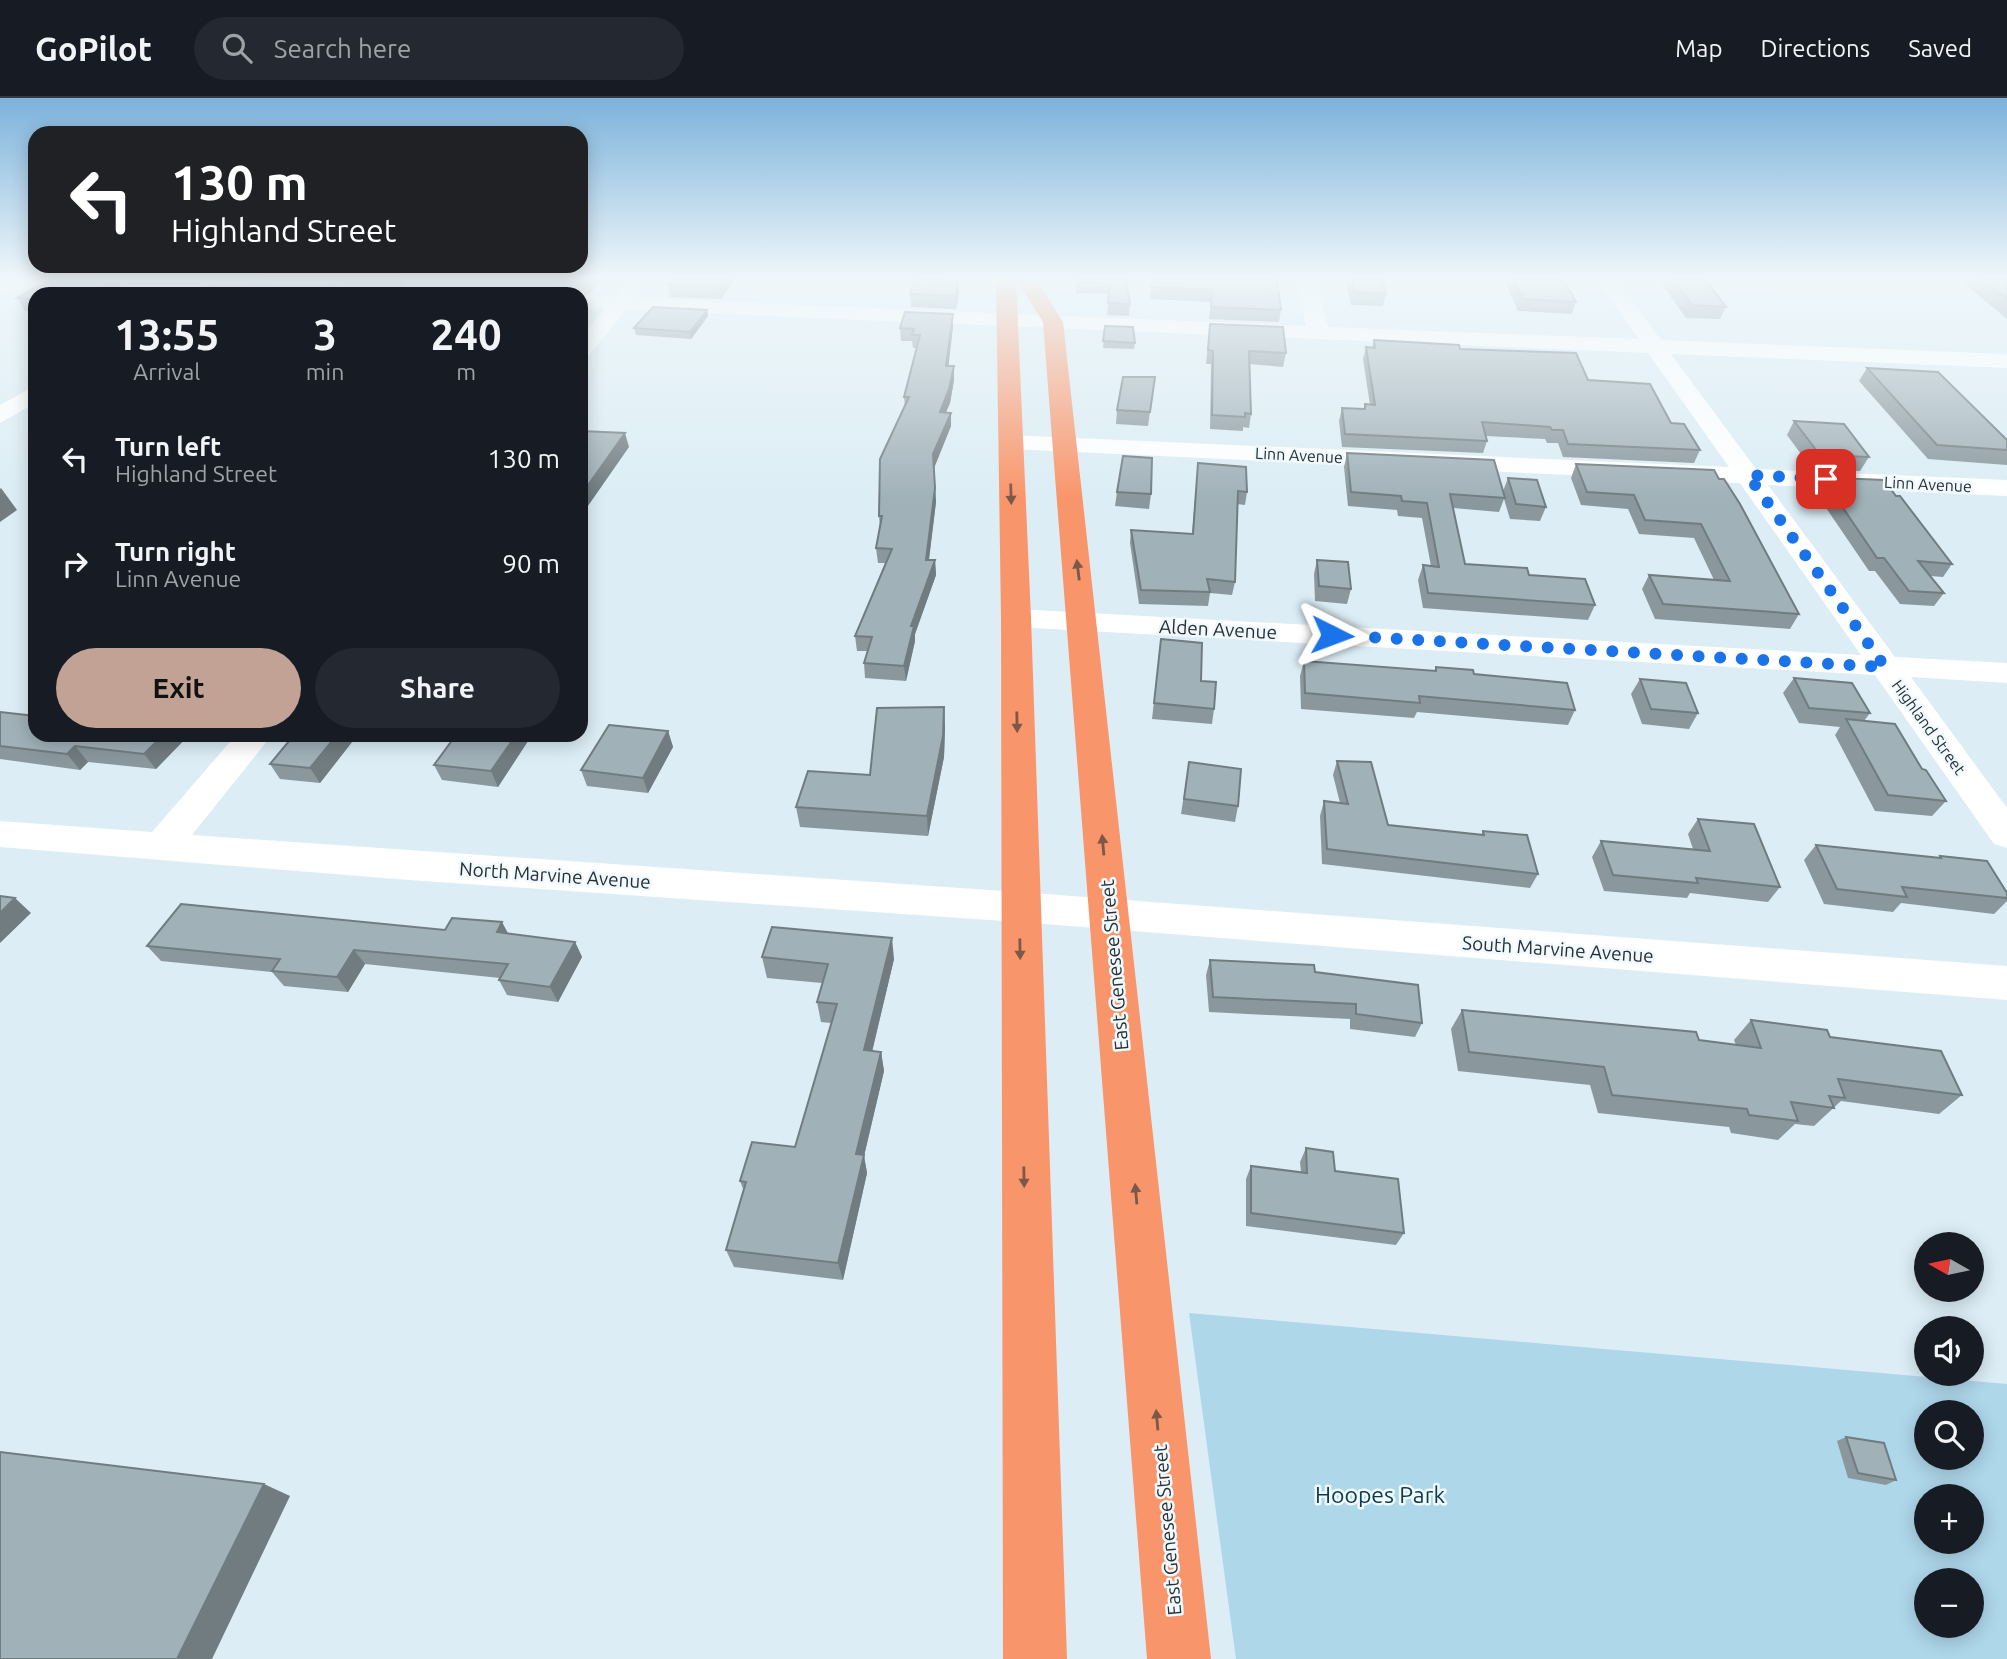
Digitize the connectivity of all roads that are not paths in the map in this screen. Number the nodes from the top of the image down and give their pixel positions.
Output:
1 (1009, 352) edge
2 (1056, 352) edge
3 (1659, 352) edge
4 (1846, 352) edge
5 (2007, 360) edge
6 (28, 398) edge
7 (0, 416) edge
8 (1010, 442) junction
9 (1065, 444) junction
10 (1748, 475) junction
11 (2007, 488) edge
12 (1016, 618) junction
13 (1083, 621) junction
14 (1885, 667) junction
15 (2007, 673) edge
16 (249, 742) edge
17 (0, 834) edge
18 (2007, 835) edge
19 (161, 847) junction
20 (1019, 907) junction
21 (1110, 915) junction
22 (2007, 983) edge
23 (1035, 1659) edge
24 (1180, 1659) edge

1 - 8 highway
2 - 9 highway, East Genesee Street
3 - 10 street, Highland Street
4 - 5 street
6 - 7 street
8 - 9 street, Linn Avenue
8 -> 12 highway
9 - 10 street, Linn Avenue
13 -> 9 highway, East Genesee Street
10 - 11 street, Linn Avenue
10 - 14 street, Highland Street
12 - 13 street, Alden Avenue
12 -> 20 highway
13 - 14 street, Alden Avenue
21 -> 13 highway, East Genesee Street
14 - 15 street, Alden Avenue
14 - 18 street, Highland Street
16 - 19 street
17 - 19 street, North Marvine Avenue
19 - 20 street, North Marvine Avenue
20 - 21 street, North Marvine Avenue
20 -> 23 highway
21 - 22 street, South Marvine Avenue
24 -> 21 highway, East Genesee Street

